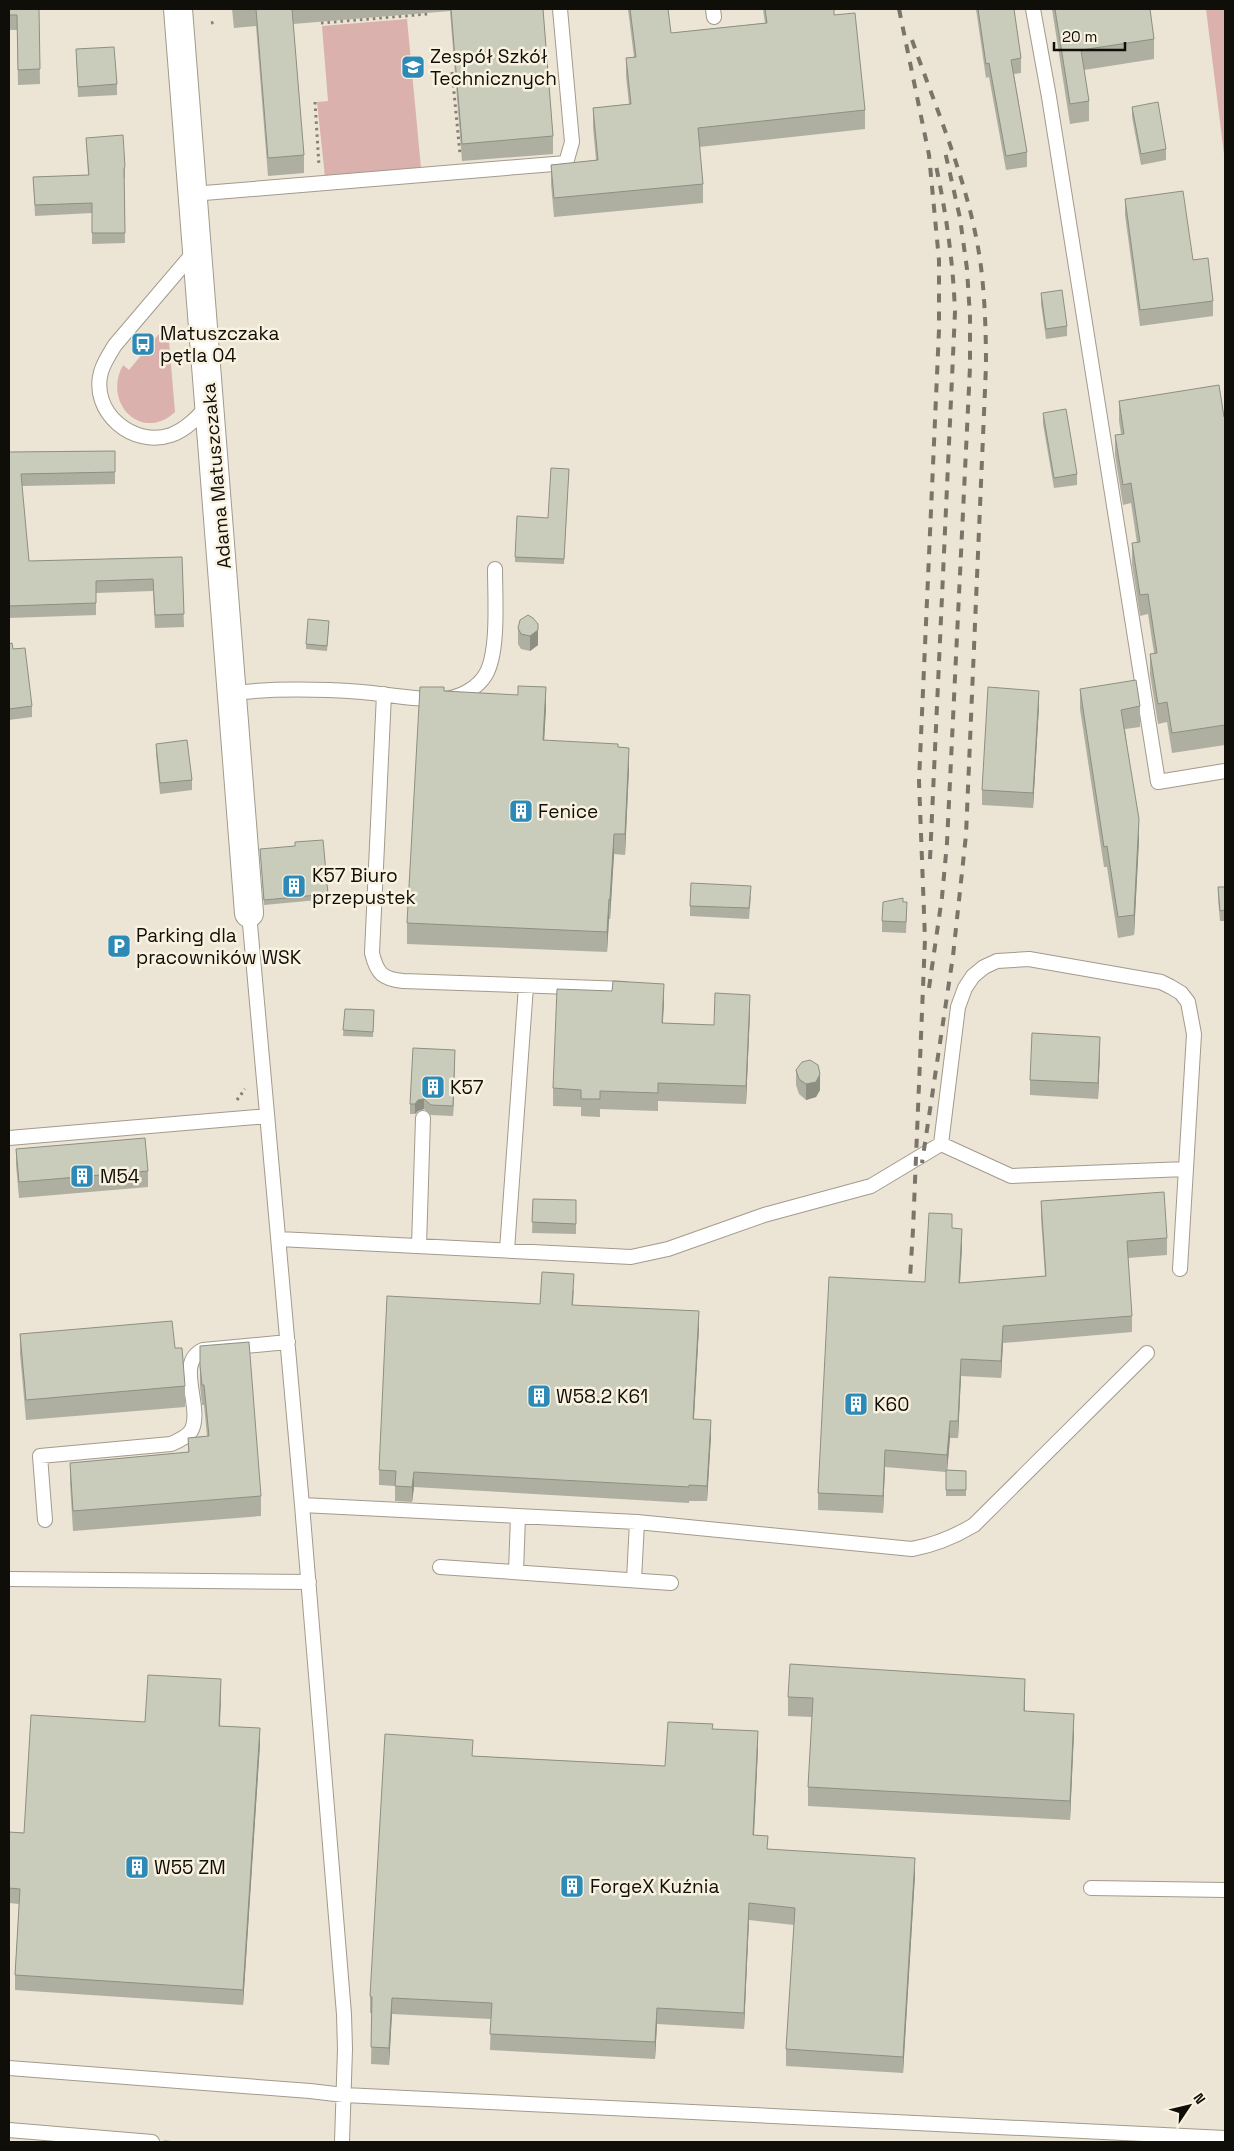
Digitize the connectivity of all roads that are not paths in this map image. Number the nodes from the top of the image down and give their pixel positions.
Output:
1 (178, 9) edge
2 (560, 9) edge
3 (1033, 9) edge
4 (192, 194) junction
5 (197, 250) junction
6 (210, 404) junction
7 (495, 569) dead end
8 (233, 693) junction
9 (384, 694) junction
10 (1225, 771) edge
11 (249, 913) joint
12 (526, 986) junction
13 (625, 989) edge
14 (267, 1116) junction
15 (423, 1118) dead end
16 (9, 1138) edge
17 (941, 1144) junction
18 (1186, 1169) junction
19 (279, 1239) junction
20 (419, 1246) junction
21 (507, 1250) junction
22 (1180, 1269) dead end
23 (288, 1342) junction
24 (1147, 1353) dead end
25 (302, 1505) junction
26 (518, 1516) junction
27 (45, 1520) dead end
28 (637, 1522) junction
29 (440, 1568) dead end
30 (516, 1572) junction
31 (9, 1579) edge
32 (634, 1580) junction
33 (309, 1582) junction
34 (671, 1583) dead end
35 (1091, 1888) dead end
36 (1225, 1890) edge
37 (9, 2068) edge
38 (344, 2095) junction
39 (9, 2130) edge
40 (1225, 2138) edge
41 (152, 2142) edge
42 (342, 2142) edge

1 - 4 street, Adama Matuszczaka
2 - 4 lane
3 - 10 lane
4 - 5 street, Adama Matuszczaka
5 - 6 street, Adama Matuszczaka
5 - 6 lane
6 - 8 street, Adama Matuszczaka
7 - 9 lane
8 - 9 lane
8 - 11 street, Adama Matuszczaka
9 - 12 lane
11 - 14 lane
12 - 13 lane
12 - 21 lane
14 - 16 lane
14 - 19 lane
15 - 20 lane
17 - 18 lane
17 - 18 lane
17 - 21 lane
18 - 22 lane
19 - 20 lane
19 - 23 lane
20 - 21 lane
23 - 25 lane
23 - 27 lane
24 - 28 lane
25 - 26 lane
25 - 33 lane
26 - 28 lane
26 - 30 lane
28 - 32 lane
29 - 30 lane
30 - 32 lane
31 - 33 lane
32 - 34 lane
33 - 38 lane
35 - 36 lane
37 - 38 lane
38 - 40 lane
38 - 42 lane
39 - 41 lane

